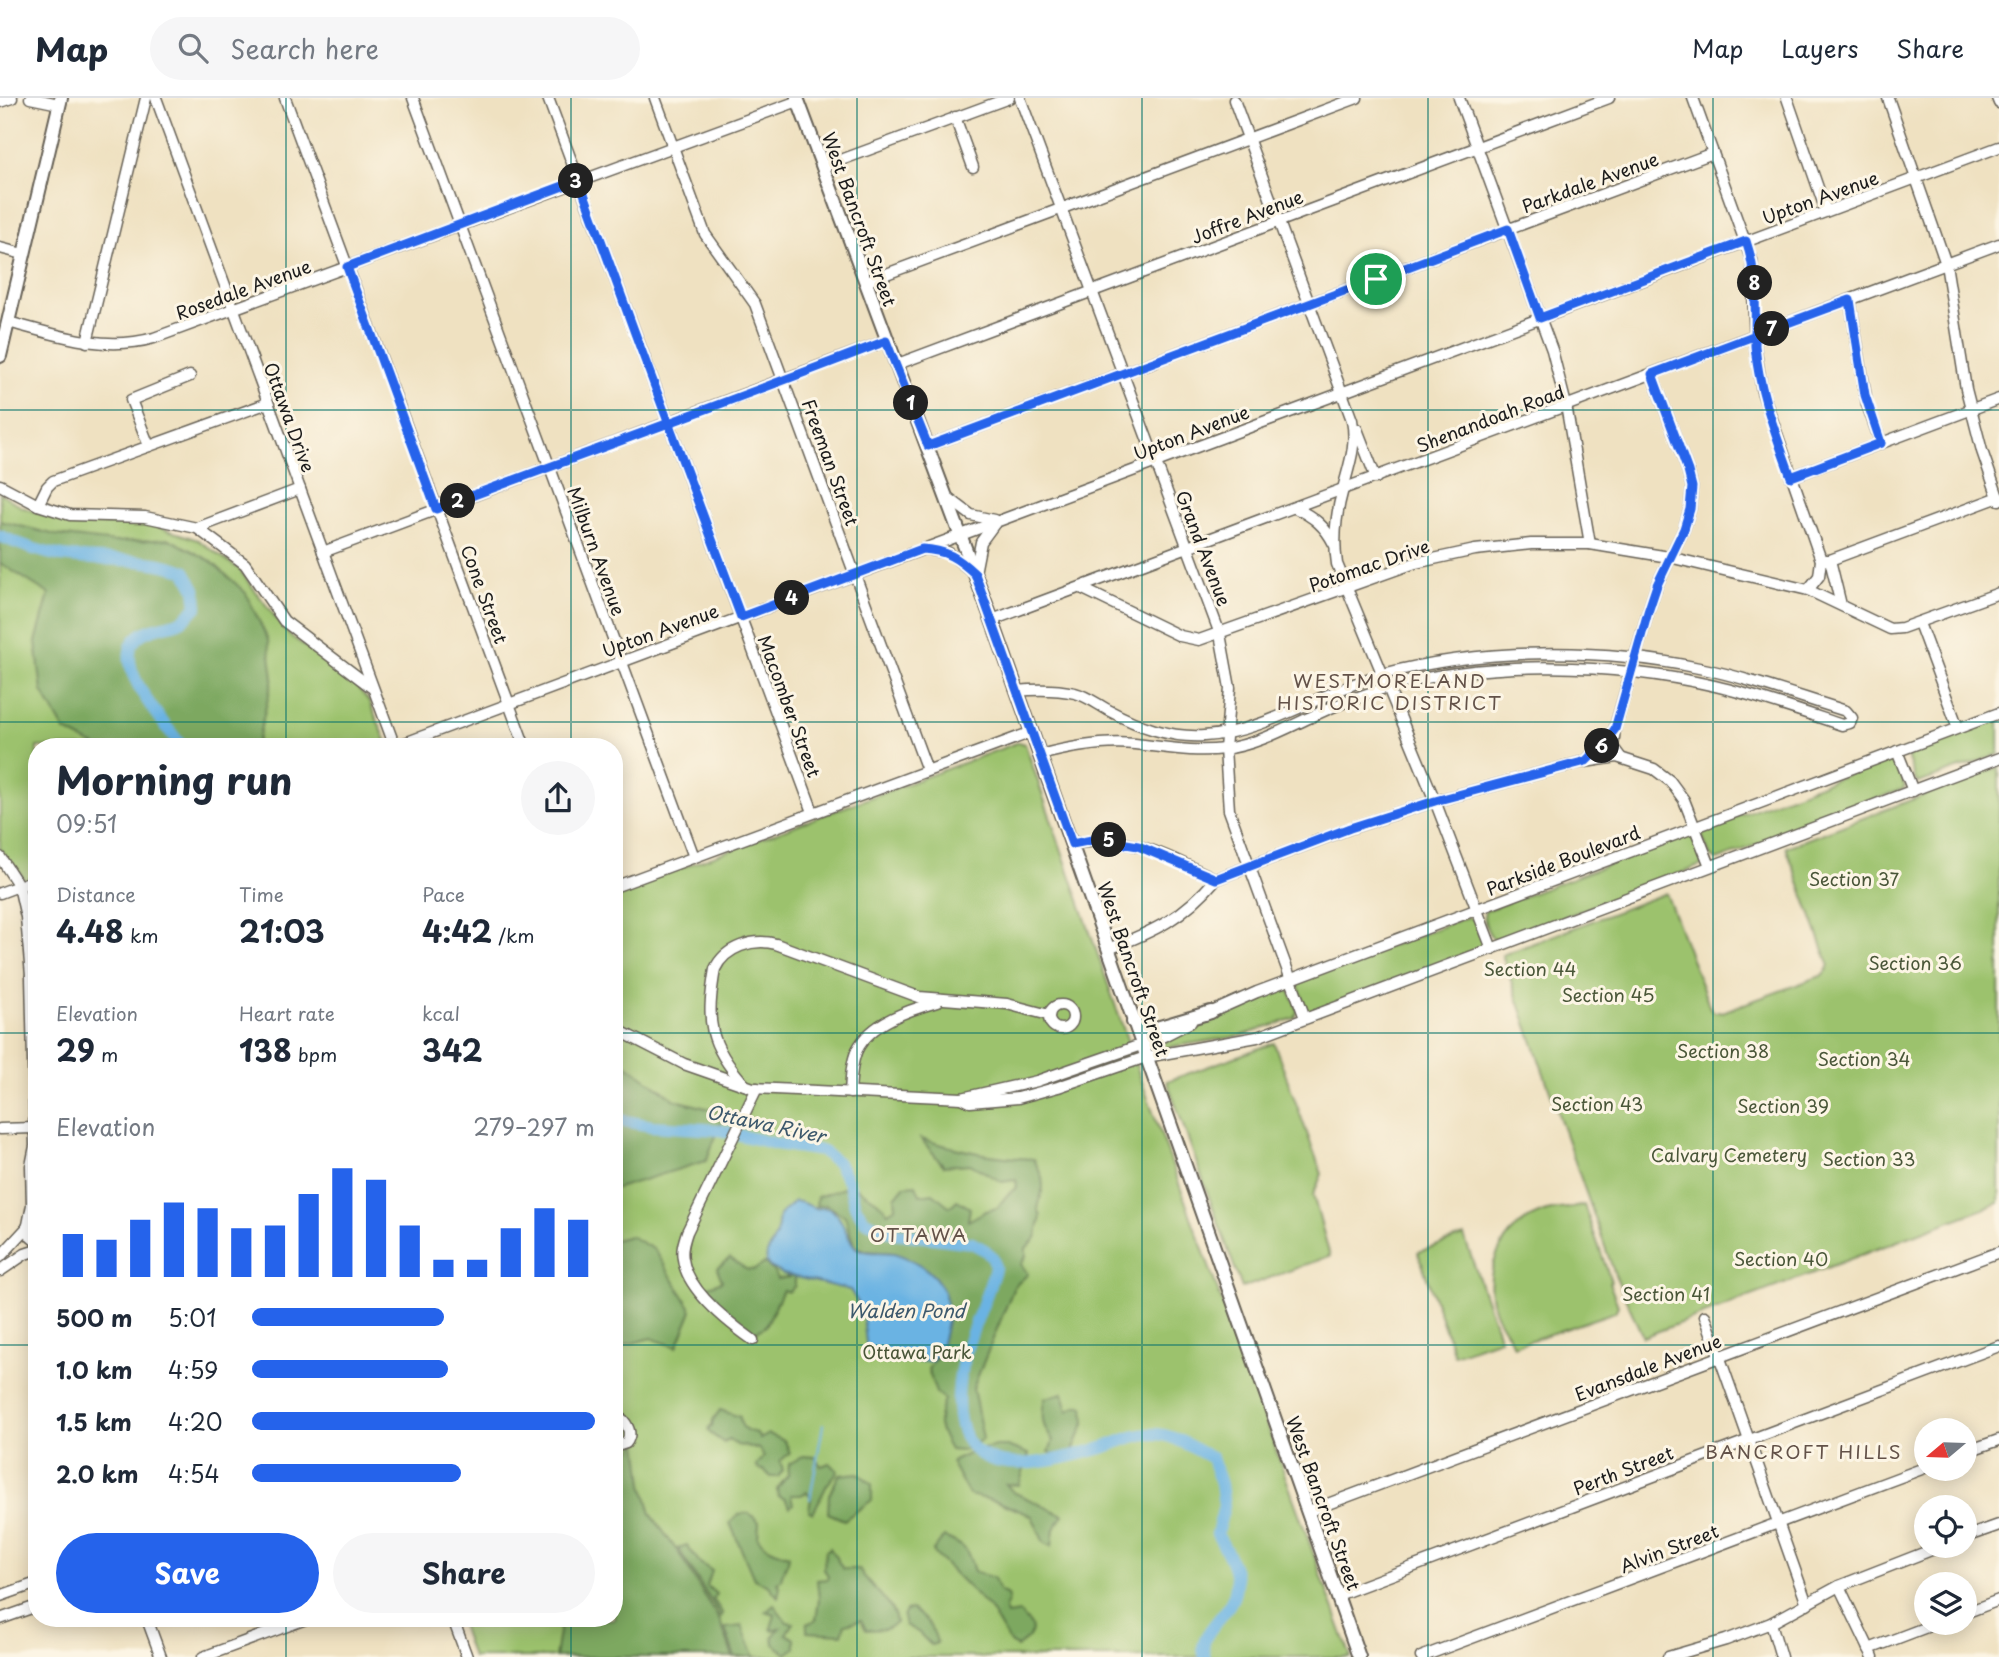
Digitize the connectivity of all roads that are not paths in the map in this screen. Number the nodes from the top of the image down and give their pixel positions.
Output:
1 (12, 98) edge
2 (30, 98) edge
3 (146, 98) edge
4 (156, 98) edge
5 (285, 98) edge
6 (413, 98) edge
7 (548, 98) edge
8 (655, 98) edge
9 (1009, 98) edge
10 (1020, 98) edge
11 (1357, 98) edge
12 (1459, 98) edge
13 (1609, 98) edge
14 (1693, 98) edge
15 (1787, 98) edge
16 (1888, 98) edge
17 (1997, 98) edge
18 (797, 99) edge
19 (1234, 100) dead end
20 (60, 101) edge
21 (0, 102) edge
22 (1999, 103) edge
23 (955, 117) junction
24 (1249, 138) junction
25 (673, 147) junction
26 (1999, 147) edge
27 (1477, 148) junction
28 (1713, 153) junction
29 (822, 167) junction
30 (973, 167) dead end
31 (1916, 178) junction
32 (579, 180) junction
33 (1060, 209) junction
34 (1826, 211) junction
35 (1279, 221) junction
36 (460, 226) junction
37 (1508, 229) junction
38 (1746, 241) junction
39 (1999, 244) edge
40 (0, 248) edge
41 (23, 254) junction
42 (1946, 264) junction
43 (347, 267) junction
44 (864, 282) junction
45 (1090, 292) junction
46 (1850, 300) junction
47 (1310, 303) junction
48 (234, 310) junction
49 (1540, 318) junction
50 (5, 328) edge
51 (1755, 335) junction
52 (886, 341) junction
53 (88, 342) junction
54 (0, 356) edge
55 (895, 365) junction
56 (1122, 374) junction
57 (1652, 374) junction
58 (190, 376) dead end
59 (783, 379) junction
60 (1345, 397) junction
61 (1999, 399) edge
62 (268, 402) junction
63 (1566, 405) junction
64 (1971, 411) junction
65 (668, 422) junction
66 (1881, 443) junction
67 (149, 446) junction
68 (928, 446) junction
69 (1155, 462) junction
70 (549, 467) junction
71 (1791, 477) junction
72 (1376, 478) junction
73 (0, 485) edge
74 (300, 489) junction
75 (1342, 491) junction
76 (946, 496) junction
77 (1999, 498) edge
78 (38, 505) junction
79 (1295, 508) junction
80 (436, 509) junction
81 (998, 520) junction
82 (197, 528) junction
83 (960, 534) junction
84 (1334, 544) junction
85 (1590, 544) junction
86 (1187, 548) junction
87 (922, 549) junction
88 (323, 551) junction
89 (1669, 557) junction
90 (1826, 560) junction
91 (855, 574) junction
92 (975, 574) junction
93 (1081, 588) junction
94 (1345, 589) junction
95 (1808, 590) junction
96 (1999, 593) edge
97 (1841, 606) junction
98 (741, 617) junction
99 (992, 621) junction
100 (1919, 623) junction
101 (1220, 634) junction
102 (1635, 658) junction
103 (621, 662) junction
104 (1631, 673) junction
105 (1381, 675) junction
106 (1386, 688) junction
107 (374, 689) junction
108 (1017, 691) junction
109 (508, 704) junction
110 (1999, 713) edge
111 (1958, 728) junction
112 (1615, 729) junction
113 (1032, 732) junction
114 (1227, 734) junction
115 (391, 738) edge
116 (418, 738) edge
117 (521, 738) edge
118 (1225, 749) junction
119 (1897, 751) junction
120 (1040, 755) junction
121 (1621, 758) junction
122 (1999, 758) edge
123 (1586, 761) junction
124 (928, 770) junction
125 (1913, 790) junction
126 (1435, 801) junction
127 (813, 812) junction
128 (1694, 827) junction
129 (1072, 844) junction
130 (0, 857) edge
131 (694, 857) junction
132 (1710, 866) junction
133 (1249, 867) junction
134 (1216, 879) junction
135 (28, 882) edge
136 (623, 884) edge
137 (19, 886) junction
138 (0, 893) edge
139 (1476, 910) junction
140 (28, 940) edge
141 (1108, 949) junction
142 (1492, 949) junction
143 (1291, 979) junction
144 (943, 1001) junction
145 (1211, 1012) junction
146 (1049, 1015) dead end
147 (1305, 1018) junction
148 (1133, 1022) junction
149 (623, 1033) edge
150 (1143, 1049) junction
151 (746, 1086) junction
152 (757, 1088) junction
153 (850, 1093) junction
154 (28, 1128) edge
155 (0, 1129) edge
156 (28, 1226) edge
157 (1999, 1252) edge
158 (28, 1253) edge
159 (0, 1258) edge
160 (0, 1271) edge
161 (1705, 1316) dead end
162 (753, 1340) dead end
163 (1999, 1346) edge
164 (1720, 1357) junction
165 (623, 1421) edge
166 (1749, 1440) junction
167 (1999, 1440) edge
168 (623, 1444) edge
169 (1978, 1447) edge
170 (1914, 1472) edge
171 (1309, 1511) junction
172 (1778, 1523) junction
173 (1999, 1525) edge
174 (1977, 1533) edge
175 (1914, 1557) edge
176 (28, 1586) edge
177 (1839, 1586) junction
178 (1338, 1595) junction
179 (0, 1597) edge
180 (1999, 1600) edge
181 (1807, 1604) junction
182 (1977, 1608) edge
183 (28, 1609) edge
184 (0, 1619) edge
185 (1771, 1623) junction
186 (149, 1627) edge
187 (284, 1627) edge
188 (456, 1627) edge
189 (1914, 1634) edge
190 (1871, 1653) edge
191 (161, 1657) edge
192 (203, 1657) edge
193 (467, 1657) edge
194 (1359, 1657) edge
195 (1421, 1657) edge
196 (1668, 1657) edge
197 (1781, 1657) edge

1 - 21 street
2 - 20 street
3 - 53 street
4 - 48 street, Ottawa Drive
5 - 43 street, Cone Street
6 - 36 street, Milburn Avenue
7 - 32 street, Macomber Street
8 - 25 street, Freeman Street
9 - 23 street
10 - 33 street, Grand Avenue
11 - 24 street
12 - 27 street
13 - 27 street, Joffre Avenue
14 - 28 street
15 - 34 street
16 - 31 street
17 - 22 street
18 - 25 street, Rosedale Avenue
18 - 29 main road, West Bancroft Street
19 - 24 street
20 - 41 main road
23 - 29 street
23 - 30 street
24 - 33 street
24 - 35 street
25 - 32 street, Rosedale Avenue
25 - 59 street, Freeman Street
26 - 31 street, Upton Avenue
27 - 35 street, Joffre Avenue
27 - 37 street
28 - 37 street, Parkdale Avenue
28 - 38 street
29 - 44 main road, West Bancroft Street
31 - 34 street, Upton Avenue
31 - 42 street
32 - 36 street, Rosedale Avenue
32 - 65 street, Macomber Street
33 - 44 street
33 - 45 street, Grand Avenue
34 - 38 street, Upton Avenue
35 - 45 street, Joffre Avenue
35 - 47 street
36 - 43 street, Rosedale Avenue
36 - 70 street, Milburn Avenue
37 - 47 street, Parkdale Avenue
37 - 49 street
38 - 49 street, Upton Avenue
38 - 51 street
39 - 42 street, Shenandoah Road
40 - 41 street
41 - 50 main road
42 - 46 street, Shenandoah Road
42 - 64 street
43 - 48 street, Rosedale Avenue
43 - 80 street, Cone Street
44 - 52 main road, West Bancroft Street
45 - 55 street, Joffre Avenue
45 - 56 street, Grand Avenue
46 - 51 street, Shenandoah Road
46 - 66 street
47 - 56 street, Parkdale Avenue
47 - 60 street
48 - 53 street, Rosedale Avenue
48 - 62 street, Ottawa Drive
49 - 60 street, Upton Avenue
49 - 63 street
50 - 53 street, Rosedale Avenue
50 - 54 main road
51 - 57 street, Shenandoah Road
51 - 71 street
52 - 55 main road, West Bancroft Street
52 - 59 street
55 - 68 main road, West Bancroft Street
56 - 68 street, Parkdale Avenue
56 - 69 street, Grand Avenue
57 - 63 street, Shenandoah Road
57 - 89 street
58 - 67 street
59 - 65 street
59 - 91 street, Freeman Street
60 - 69 street, Upton Avenue
60 - 72 street
60 - 75 street
61 - 64 street
62 - 67 street
62 - 74 street, Ottawa Drive
63 - 72 street, Shenandoah Road
63 - 85 street
64 - 66 street
64 - 77 street
65 - 70 street
65 - 98 street, Macomber Street
66 - 71 street
67 - 78 street
68 - 76 main road, West Bancroft Street
69 - 81 street, Upton Avenue
69 - 86 street, Grand Avenue
70 - 80 street
70 - 103 street, Milburn Avenue
71 - 90 street
72 - 75 street, Shenandoah Road
73 - 78 street
74 - 82 street
74 - 88 street, Ottawa Drive
75 - 79 street, Shenandoah Road
75 - 84 street
76 - 81 street
76 - 83 main road, West Bancroft Street
77 - 90 street
78 - 82 street
79 - 84 street
79 - 86 street, Shenandoah Road
80 - 88 street
80 - 109 street, Cone Street
81 - 83 street, Upton Avenue
81 - 92 street
82 - 107 street
83 - 87 street, Upton Avenue
83 - 92 main road, West Bancroft Street
84 - 94 street
85 - 89 street, Potomac Drive
85 - 94 street, Potomac Drive
86 - 93 street, Shenandoah Road
86 - 101 street, Grand Avenue
87 - 91 street, Upton Avenue
87 - 92 street
88 - 107 street, Ottawa Drive
89 - 95 street, Potomac Drive
89 - 102 street
90 - 95 street
90 - 97 street
91 - 98 street, Upton Avenue
91 - 124 street, Freeman Street
92 - 99 main road, West Bancroft Street
93 - 99 street, Shenandoah Road
93 - 101 street, Potomac Drive
94 - 101 street, Potomac Drive
94 - 105 street
95 - 97 street, Potomac Drive
96 - 100 street, Potomac Drive
97 - 100 street, Potomac Drive
98 - 103 street, Upton Avenue
98 - 127 street, Macomber Street
99 - 108 main road, West Bancroft Street
100 - 111 street
101 - 114 street, Grand Avenue
102 - 104 street
102 - 104 street
102 - 105 street
103 - 109 street, Upton Avenue
103 - 131 street, Milburn Avenue
104 - 106 street
104 - 112 street
105 - 106 street
105 - 114 street
106 - 118 street
106 - 126 street
107 - 115 street, Ottawa Drive
108 - 113 main road, West Bancroft Street
108 - 114 street
109 - 116 street, Upton Avenue
109 - 117 street, Cone Street
110 - 111 street, Parkside Boulevard
111 - 119 street, Parkside Boulevard
112 - 121 street
112 - 123 street
113 - 120 main road, West Bancroft Street
113 - 124 street
114 - 118 street, Grand Avenue
118 - 120 street
118 - 133 street, Grand Avenue
119 - 125 street
119 - 128 street, Parkside Boulevard
120 - 129 main road, West Bancroft Street
121 - 123 street
121 - 128 street
122 - 125 street
123 - 126 street
124 - 127 street
125 - 132 street
126 - 133 street
126 - 139 street
127 - 131 street
128 - 132 street
128 - 139 street, Parkside Boulevard
129 - 134 street
129 - 141 main road, West Bancroft Street
130 - 137 street
131 - 136 street
132 - 142 street
133 - 134 street
133 - 143 street, Grand Avenue
134 - 141 street
135 - 137 street
137 - 138 street
137 - 140 street
139 - 142 street
139 - 143 street, Parkside Boulevard
141 - 148 main road, West Bancroft Street
142 - 147 street
143 - 145 street, Parkside Boulevard
143 - 147 street, Grand Avenue
144 - 146 street
144 - 151 street
144 - 153 street
145 - 148 main road
145 - 150 street, Parkside Boulevard
147 - 150 street
148 - 150 main road, West Bancroft Street
149 - 151 street
150 - 153 street
150 - 171 main road, West Bancroft Street
151 - 152 street
152 - 153 street
152 - 162 street
154 - 155 street
156 - 159 street
157 - 164 street, Evansdale Avenue
158 - 160 street
161 - 164 street
163 - 166 street, Perth Street
164 - 166 street
164 - 171 street, Evansdale Avenue
165 - 168 street
166 - 172 street
166 - 178 street, Perth Street
167 - 169 street
170 - 172 street, Alvin Street
171 - 178 main road, West Bancroft Street
172 - 181 street
172 - 195 street, Alvin Street
173 - 174 street
175 - 177 street
176 - 179 street
177 - 181 street
177 - 190 street
178 - 194 main road, West Bancroft Street
180 - 182 street
181 - 185 street
183 - 184 street
185 - 196 street
185 - 197 street
186 - 191 street
187 - 192 street
188 - 193 street
189 - 190 street

